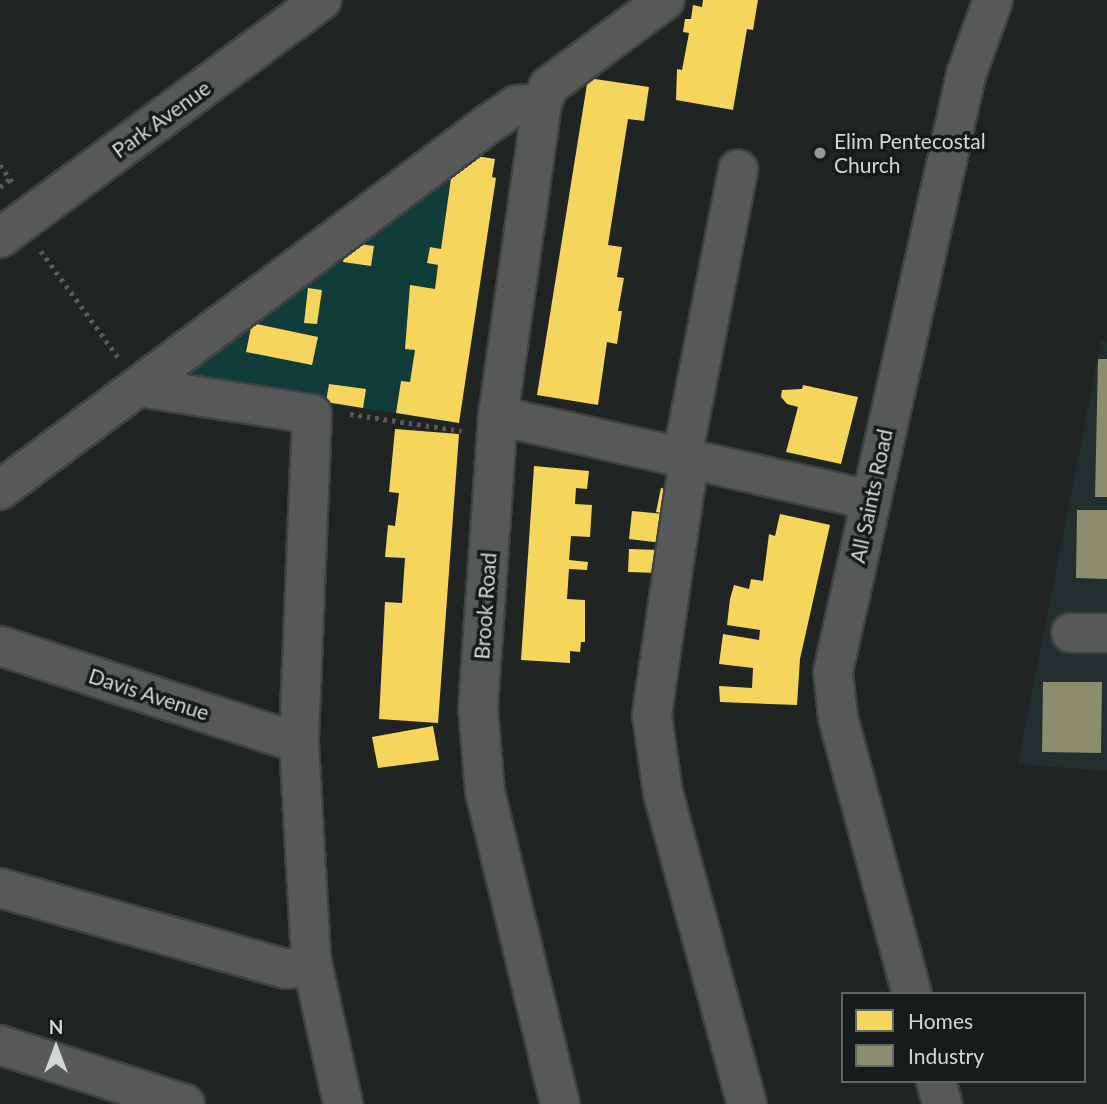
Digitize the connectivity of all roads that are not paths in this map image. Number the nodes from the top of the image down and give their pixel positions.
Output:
1 (322, 0) edge
2 (664, 0) edge
3 (993, 0) edge
4 (542, 103) junction
5 (738, 169) dead end
6 (9, 216) edge
7 (139, 387) junction
8 (497, 426) junction
9 (686, 459) junction
10 (0, 490) edge
11 (870, 500) junction
12 (0, 646) edge
13 (299, 743) junction
14 (0, 888) edge
15 (312, 958) junction
16 (911, 992) edge
17 (0, 1045) edge
18 (937, 1083) edge
19 (185, 1104) edge
20 (343, 1104) edge
21 (560, 1104) edge
22 (747, 1104) edge
23 (942, 1104) edge

1 - 6 street, Park Avenue
2 - 4 street
3 - 11 street, All Saints Road
4 - 7 street
4 - 8 street, Brook Road
5 - 9 street
7 - 10 street
7 - 13 street
8 - 9 street
8 - 21 street, Brook Road
9 - 11 street
9 - 22 street
11 - 16 street, All Saints Road
12 - 13 street, Davis Avenue
13 - 15 street
14 - 15 street
15 - 20 street
17 - 19 street
18 - 23 street

